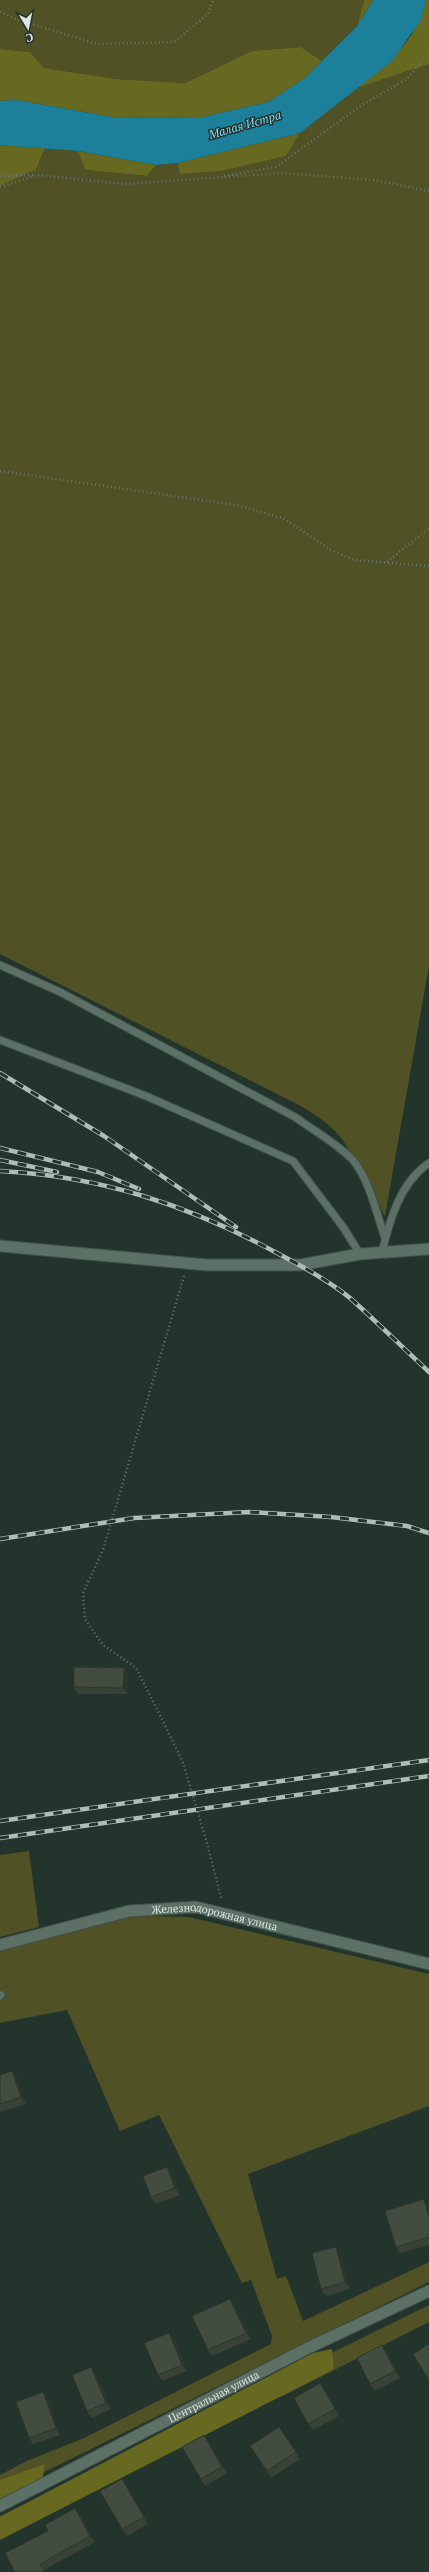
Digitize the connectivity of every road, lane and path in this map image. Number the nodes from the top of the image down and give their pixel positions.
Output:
1 (213, 0) edge
2 (0, 12) edge
3 (429, 53) edge
4 (38, 175) junction
5 (0, 176) edge
6 (208, 179) junction
7 (0, 187) edge
8 (429, 191) edge
9 (0, 471) edge
10 (429, 528) edge
11 (386, 562) junction
12 (429, 566) edge
13 (0, 965) edge
14 (0, 1040) edge
15 (429, 1163) edge
16 (385, 1238) junction
17 (0, 1246) edge
18 (429, 1249) edge
19 (382, 1252) junction
20 (360, 1254) junction
21 (188, 1263) junction
22 (224, 1914) junction
23 (0, 1945) edge
24 (429, 1964) edge
25 (429, 2291) edge
26 (0, 2506) edge

1 - 2 path
3 - 6 path
4 - 5 path
4 - 6 path
4 - 7 path
6 - 8 path
9 - 11 path
10 - 11 path
11 - 12 path
13 - 16 lane
14 - 20 lane
15 - 16 lane
16 - 19 lane
17 - 21 street
18 - 19 street
19 - 20 street
20 - 21 street
21 - 22 path
22 - 23 street, Железнодорожная улица
22 - 24 street, Железнодорожная улица
25 - 26 street, Центральная улица

